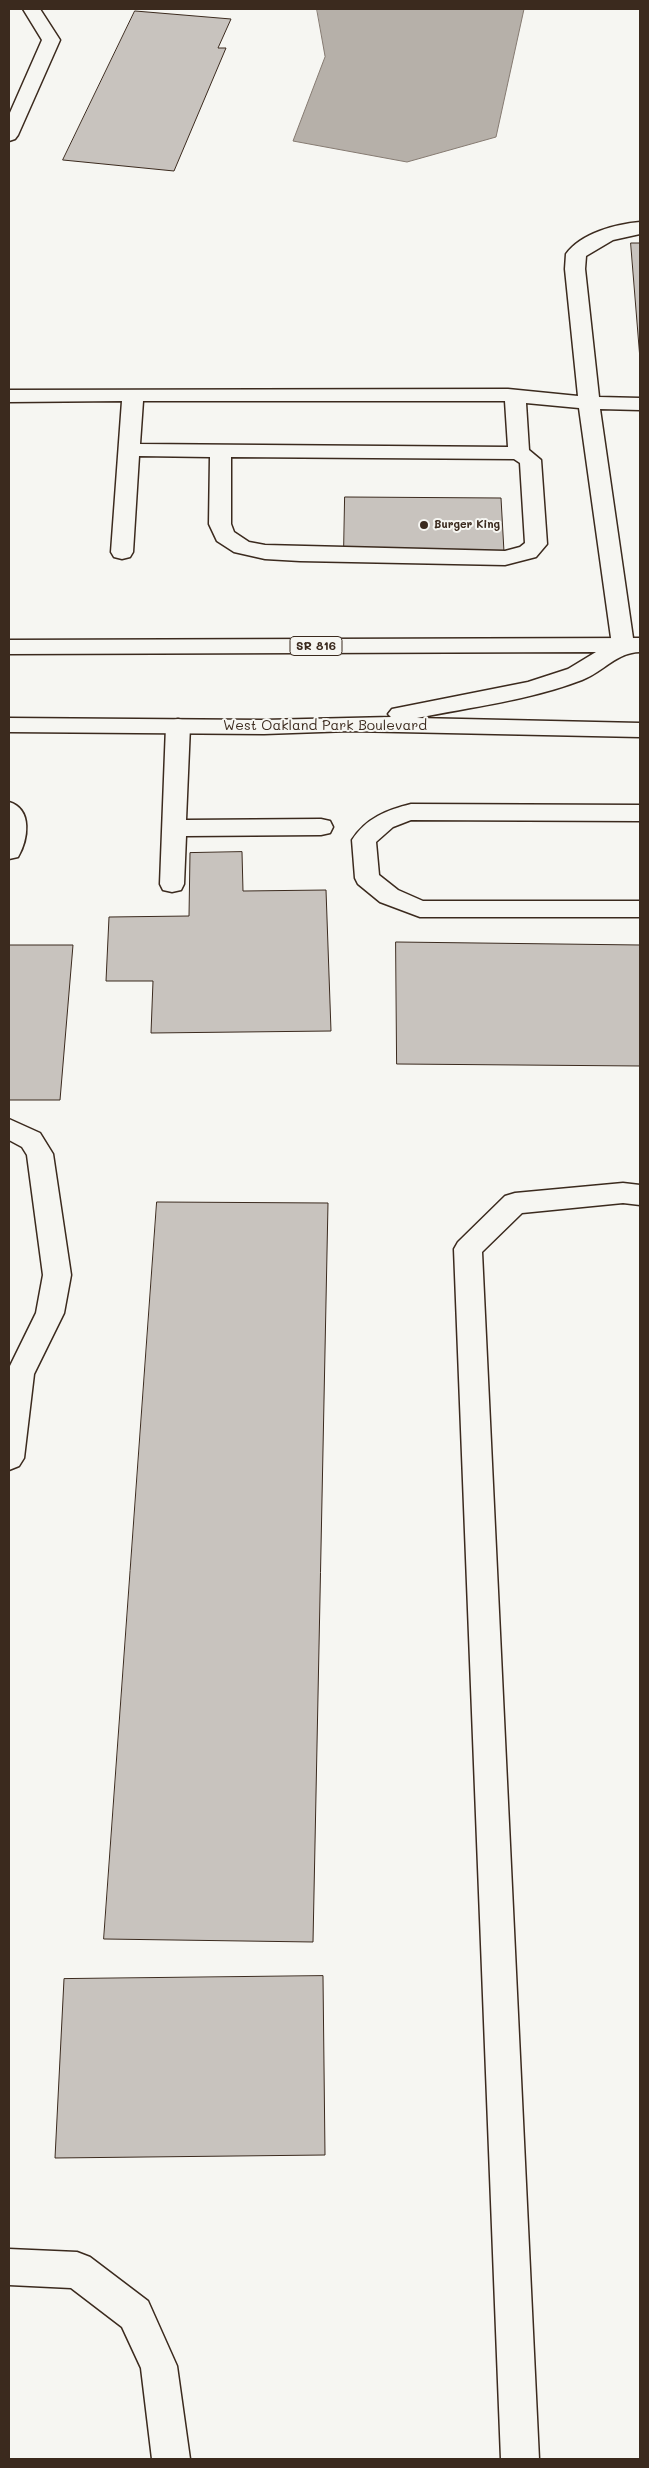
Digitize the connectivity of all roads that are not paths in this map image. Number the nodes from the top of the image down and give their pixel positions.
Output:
1 (32, 9) edge
2 (9, 134) edge
3 (640, 228) edge
4 (133, 395) junction
5 (9, 396) edge
6 (515, 396) junction
7 (589, 403) junction
8 (640, 404) edge
9 (129, 450) junction
10 (221, 451) junction
11 (518, 453) junction
12 (122, 552) dead end
13 (632, 645) edge
14 (9, 647) edge
15 (350, 724) junction
16 (9, 725) edge
17 (178, 726) junction
18 (640, 730) edge
19 (9, 810) edge
20 (640, 813) edge
21 (321, 827) dead end
22 (173, 828) junction
23 (9, 851) edge
24 (172, 884) dead end
25 (640, 909) edge
26 (9, 1129) edge
27 (640, 1195) edge
28 (14, 1374) edge
29 (9, 1458) edge
30 (9, 2267) edge
31 (172, 2459) edge
32 (520, 2459) edge

1 - 2 main road
3 - 7 main road
4 - 5 main road
4 - 6 main road
4 - 9 main road
6 - 7 main road
6 - 11 main road
7 - 8 main road
7 - 13 main road
9 - 10 main road
9 - 12 main road
10 - 11 main road
10 - 11 main road
13 - 14 main road, SR 816
13 - 15 main road
15 - 17 main road, West Oakland Park Boulevard
15 - 18 main road, West Oakland Park Boulevard
16 - 17 main road, West Oakland Park Boulevard
17 - 22 main road
19 - 23 main road
20 - 25 main road
21 - 22 main road
22 - 24 main road
26 - 28 main road
27 - 32 main road
28 - 29 main road
30 - 31 main road

